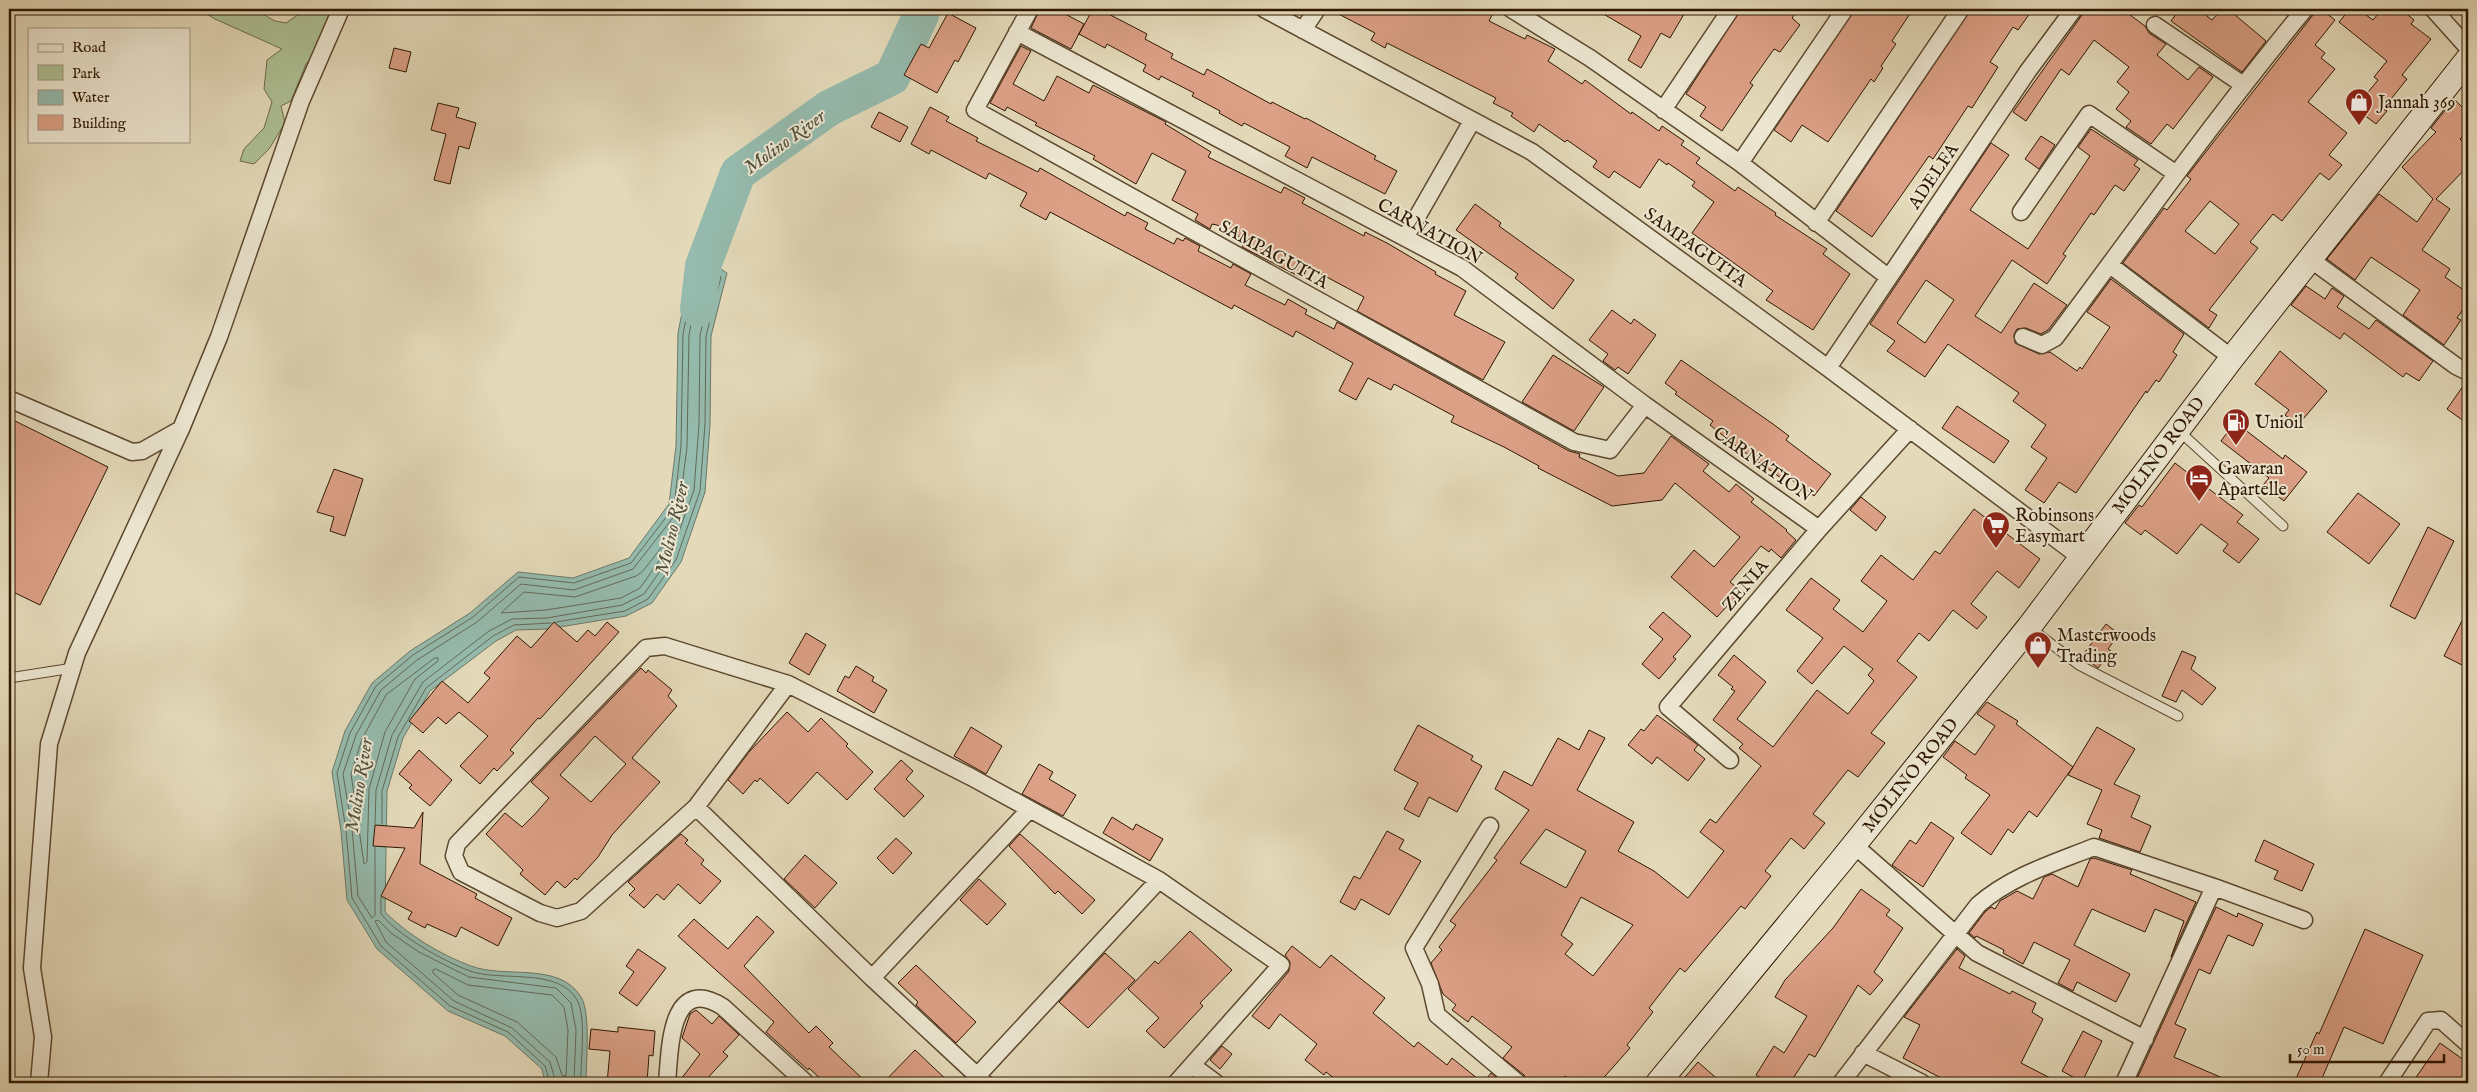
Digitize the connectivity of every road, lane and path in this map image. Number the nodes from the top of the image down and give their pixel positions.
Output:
1 (342, 9) edge
2 (1030, 9) edge
3 (1264, 9) edge
4 (1317, 9) edge
5 (1511, 9) edge
6 (1845, 9) edge
7 (1961, 9) edge
8 (2074, 9) edge
9 (2305, 9) edge
10 (2433, 9) edge
11 (1726, 10) edge
12 (2155, 25) dead end
13 (1304, 30) junction
14 (1016, 32) junction
15 (2468, 48) edge
16 (2468, 59) edge
17 (2242, 84) junction
18 (1664, 110) junction
19 (1472, 121) junction
20 (1740, 163) junction
21 (2175, 173) junction
22 (2021, 212) dead end
23 (1816, 223) junction
24 (1405, 238) junction
25 (2310, 259) junction
26 (2110, 265) junction
27 (1888, 277) junction
28 (2023, 337) dead end
29 (2232, 358) junction
30 (1828, 368) junction
31 (2468, 369) edge
32 (9, 398) edge
33 (1645, 405) junction
34 (181, 429) junction
35 (1910, 429) junction
36 (2178, 430) junction
37 (2283, 526) dead end
38 (1819, 529) junction
39 (2080, 557) junction
40 (2029, 627) junction
41 (73, 668) junction
42 (9, 678) edge
43 (788, 684) junction
44 (2178, 716) dead end
45 (1730, 760) dead end
46 (696, 807) junction
47 (1029, 810) junction
48 (1490, 826) dead end
49 (1854, 845) junction
50 (1159, 880) junction
51 (2214, 887) junction
52 (2304, 920) dead end
53 (1954, 934) junction
54 (872, 978) junction
55 (2144, 1039) junction
56 (2468, 1044) edge
57 (1863, 1053) junction
58 (1193, 1066) junction
59 (981, 1080) edge
60 (39, 1083) edge
61 (667, 1083) edge
62 (806, 1083) edge
63 (1176, 1083) edge
64 (1216, 1083) edge
65 (1518, 1083) edge
66 (1658, 1083) edge
67 (1841, 1083) edge
68 (1922, 1083) edge
69 (2124, 1083) edge
70 (2387, 1083) edge

1 - 34 street
2 - 14 street, SAMPAGUITA
3 - 13 street, SAMPAGUITA
4 - 13 street
5 - 18 street
6 - 20 street
7 - 23 street
8 - 27 street, ADELFA
9 - 17 street
10 - 15 street
11 - 18 street
12 - 17 street
13 - 19 street, SAMPAGUITA
14 - 24 street, CARNATION
14 - 33 street, SAMPAGUITA
16 - 25 main road, MOLINO ROAD
17 - 21 street
18 - 20 street
19 - 24 street
19 - 30 street, SAMPAGUITA
20 - 23 street
21 - 22 street
21 - 26 street
23 - 27 street
24 - 33 street, CARNATION
25 - 29 main road, MOLINO ROAD
25 - 31 street
26 - 28 street
26 - 29 street
27 - 30 street, ADELFA
29 - 36 main road, MOLINO ROAD
30 - 35 street, SAMPAGUITA
32 - 34 street
33 - 38 street, CARNATION
34 - 41 street
35 - 38 street, ZENIA
35 - 39 street, SAMPAGUITA
36 - 37 lane
36 - 39 main road, MOLINO ROAD
38 - 45 street, ZENIA
39 - 40 main road, MOLINO ROAD
40 - 44 lane
40 - 49 main road, MOLINO ROAD
41 - 42 lane
41 - 60 street
43 - 46 street
43 - 46 street
43 - 47 street
46 - 54 street
47 - 50 street
47 - 54 street
48 - 65 street
49 - 53 street
49 - 66 main road, MOLINO ROAD
50 - 58 street
50 - 59 street
51 - 52 street
51 - 53 street
51 - 55 street
53 - 55 street
53 - 57 street
54 - 59 street
55 - 69 street
56 - 70 street
57 - 67 street
57 - 68 street
58 - 63 street
58 - 64 street
61 - 62 street

